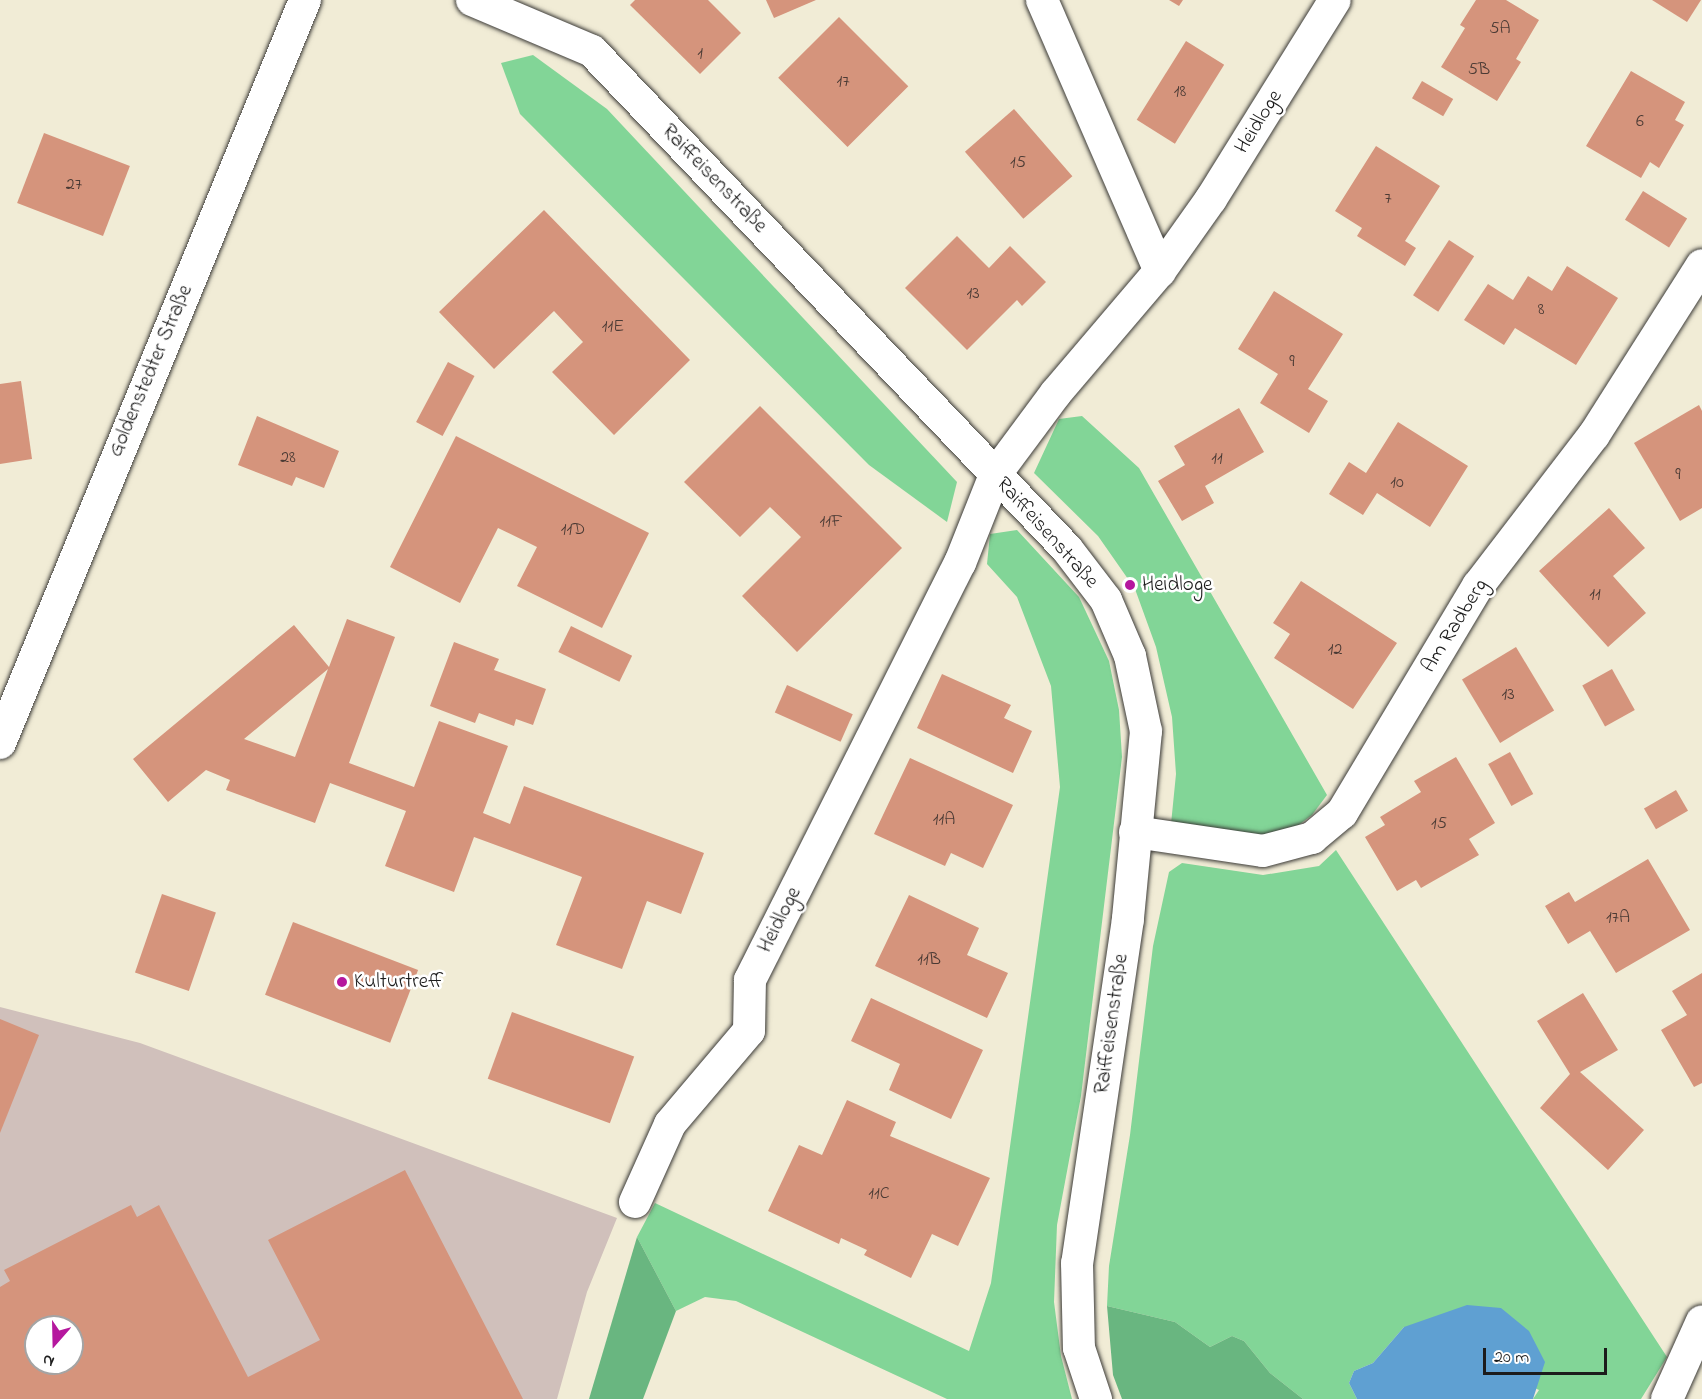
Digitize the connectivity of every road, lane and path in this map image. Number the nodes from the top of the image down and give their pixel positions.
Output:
1 (305, 0) edge
2 (472, 0) edge
3 (1041, 0) edge
4 (1335, 0) edge
5 (1702, 265) edge
6 (1160, 271) junction
7 (995, 475) junction
8 (0, 743) edge
9 (1135, 832) junction
10 (635, 1202) dead end
11 (1702, 1321) edge
12 (1096, 1399) edge
13 (1667, 1399) edge

1 - 8 street, Goldenstedter Straße
2 - 7 street, Raiffeisenstraße
3 - 6 street
4 - 6 street, Heidloge
5 - 9 street, Am Radberg
6 - 7 street, Heidloge
7 - 9 street, Raiffeisenstraße
7 - 10 street, Heidloge
9 - 12 street, Raiffeisenstraße
11 - 13 street

